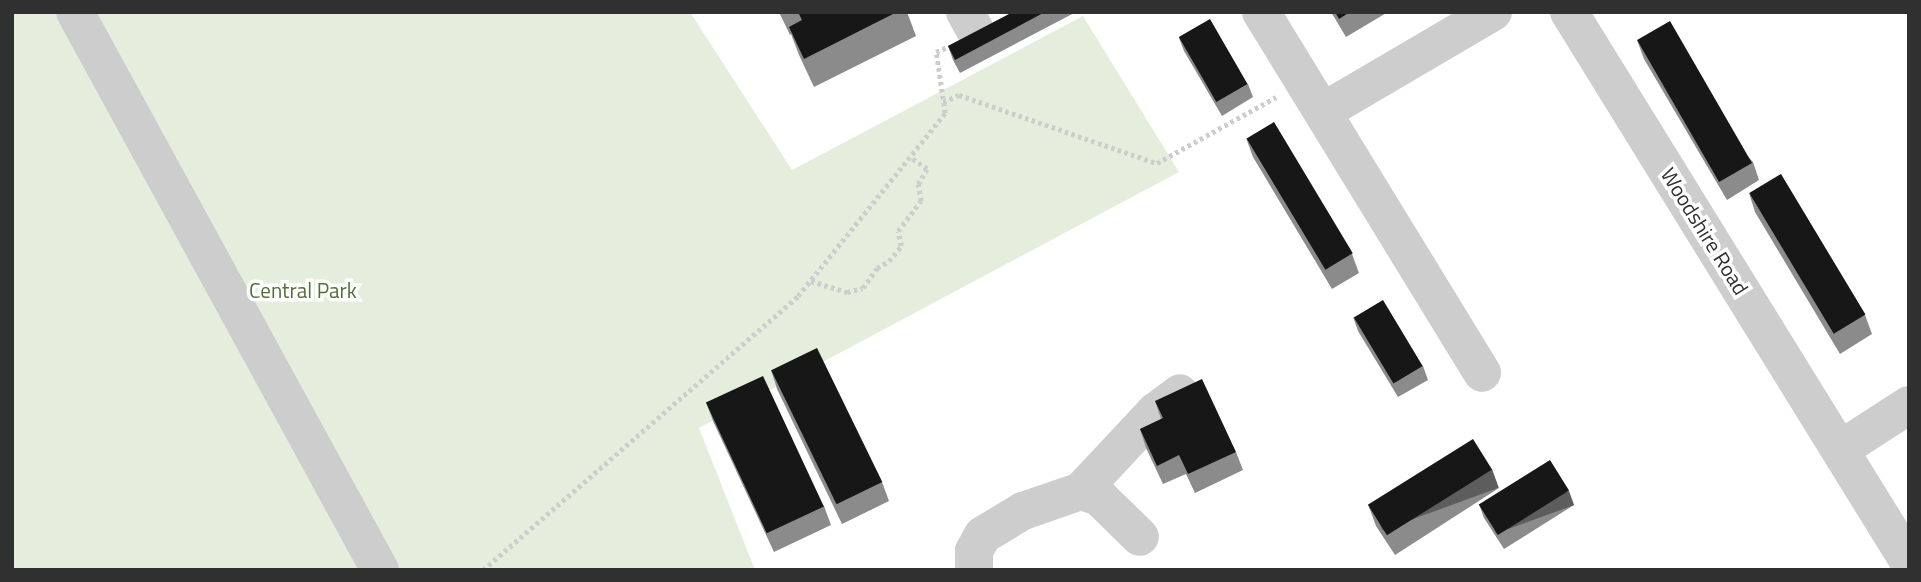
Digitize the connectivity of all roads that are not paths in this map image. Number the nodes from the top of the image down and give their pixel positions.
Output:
1 (75, 12) edge
2 (1261, 12) edge
3 (1493, 12) edge
4 (1569, 12) edge
5 (1315, 97) junction
6 (1482, 373) dead end
7 (1180, 393) edge
8 (1909, 405) edge
9 (1841, 449) junction
10 (1081, 491) junction
11 (1140, 537) dead end
12 (1909, 562) edge
13 (380, 570) edge
14 (974, 570) edge

1 - 13 street
2 - 5 street
3 - 5 street
4 - 9 street, Woodshire Road
5 - 6 street
7 - 10 street
8 - 9 street
9 - 12 street, Woodshire Road
10 - 11 street
10 - 14 street

